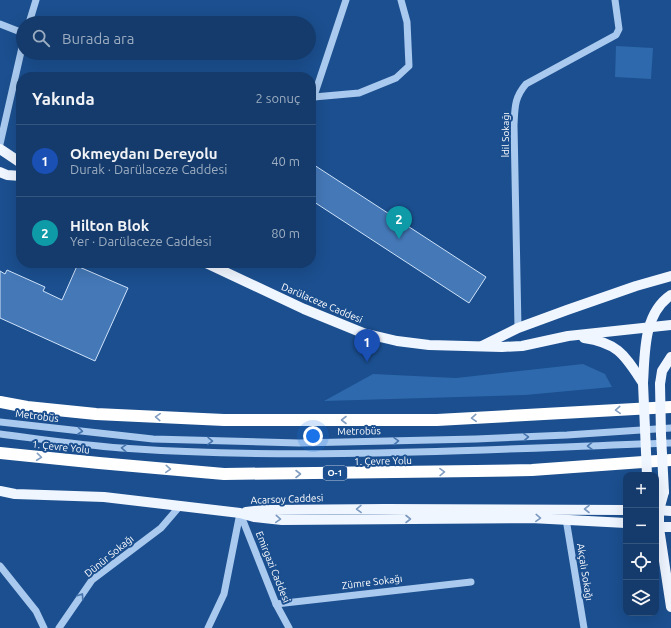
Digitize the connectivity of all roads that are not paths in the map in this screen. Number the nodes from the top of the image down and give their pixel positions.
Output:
1 (36, 0) edge
2 (346, 0) edge
3 (401, 0) edge
4 (615, 0) edge
5 (30, 16) edge
6 (0, 24) edge
7 (16, 30) edge
8 (19, 60) edge
9 (16, 72) edge
10 (16, 74) edge
11 (316, 91) edge
12 (316, 97) edge
13 (0, 144) edge
14 (0, 149) edge
15 (16, 159) edge
16 (0, 172) edge
17 (16, 176) edge
18 (216, 268) edge
19 (671, 276) edge
20 (671, 295) edge
21 (671, 325) edge
22 (649, 327) junction
23 (518, 328) junction
24 (568, 336) junction
25 (482, 346) junction
26 (522, 346) junction
27 (671, 357) edge
28 (643, 383) junction
29 (0, 402) edge
30 (671, 407) edge
31 (0, 422) edge
32 (671, 428) edge
33 (0, 434) edge
34 (671, 444) edge
35 (0, 453) edge
36 (671, 460) edge
37 (647, 472) edge
38 (0, 491) edge
39 (659, 503) edge
40 (179, 507) junction
41 (659, 508) edge
42 (623, 510) edge
43 (671, 511) edge
44 (240, 513) junction
45 (565, 514) junction
46 (623, 523) edge
47 (659, 527) edge
48 (671, 527) edge
49 (659, 533) edge
50 (0, 566) edge
51 (471, 582) dead end
52 (276, 604) junction
53 (671, 607) edge
54 (44, 628) edge
55 (59, 628) edge
56 (208, 628) edge
57 (289, 628) edge
58 (584, 628) edge

1 - 5 street
2 - 11 street
3 - 12 street
4 - 23 street, İdil Sokağı
6 - 7 street
8 - 9 street
10 - 13 street
14 - 15 main road
16 - 17 main road
18 - 25 main road, Darülaceze Caddesi
19 - 23 main road, Darülaceze Caddesi
20 - 22 main road
21 - 22 main road, Darülaceze Caddesi
22 - 24 main road, Darülaceze Caddesi
22 - 28 main road
23 - 25 main road, Darülaceze Caddesi
23 - 26 main road
24 - 26 main road, Darülaceze Caddesi
24 - 28 main road
25 - 26 main road, Darülaceze Caddesi
27 - 39 main road, bridge
28 - 37 main road, bridge
30 -> 29 highway
31 -> 32 street, Metrobüs
34 -> 33 street
35 -> 36 highway, 1. Çevre Yolu / O-1
38 - 40 main road, Acarsoy Caddesi
40 - 44 main road, Acarsoy Caddesi
55 -> 40 street, Dünür Sokağı
41 - 43 main road
42 -> 45 main road, Acarsoy Caddesi
44 - 45 main road, Acarsoy Caddesi
44 - 52 street, Emirgazi Caddesi
44 - 56 street
45 - 46 main road, Acarsoy Caddesi
45 - 58 street, Akçalı Sokağı
47 - 48 main road
49 - 53 main road
50 - 54 street
51 - 52 street, Zümre Sokağı
52 - 57 street, Emirgazi Caddesi

